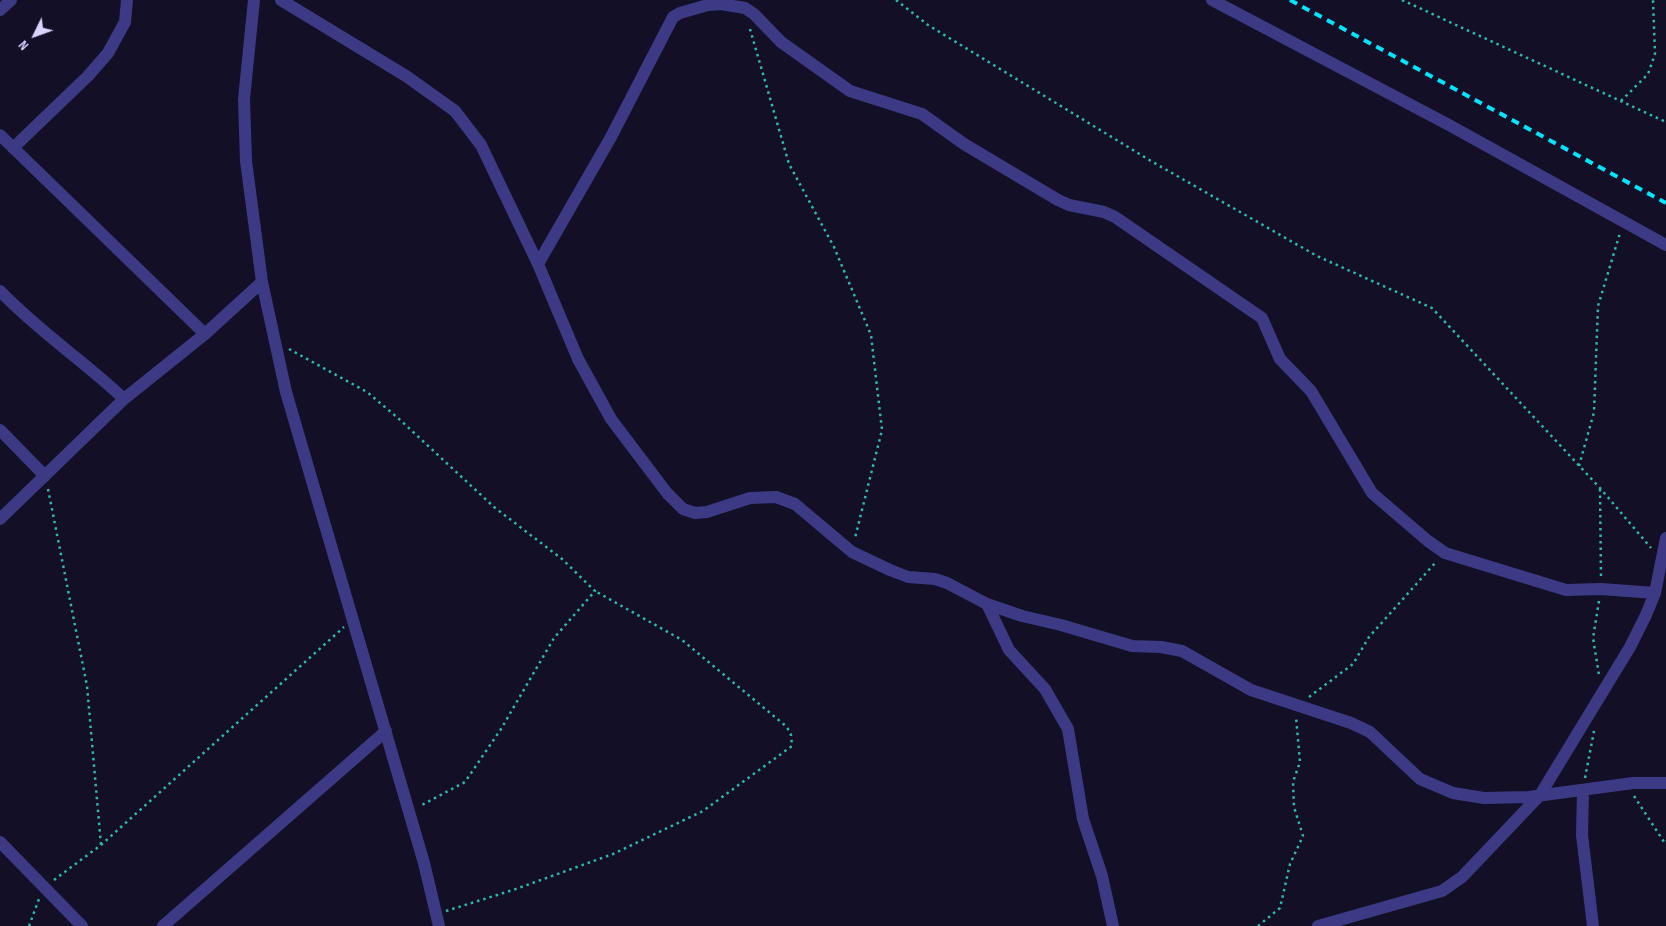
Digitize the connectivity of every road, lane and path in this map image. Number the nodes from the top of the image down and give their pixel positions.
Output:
1 (10, 0) edge
2 (127, 0) edge
3 (254, 0) edge
4 (281, 0) edge
5 (896, 0) edge
6 (1212, 0) edge
7 (1402, 0) edge
8 (1653, 0) edge
9 (745, 8) junction
10 (0, 10) edge
11 (1621, 101) junction
12 (1666, 122) edge
13 (0, 135) edge
14 (13, 148) junction
15 (1624, 222) junction
16 (1666, 246) edge
17 (538, 264) junction
18 (262, 282) junction
19 (0, 291) edge
20 (205, 334) junction
21 (276, 343) junction
22 (124, 398) junction
23 (0, 430) edge
24 (1580, 466) junction
25 (45, 476) junction
26 (1600, 488) junction
27 (0, 519) edge
28 (1666, 538) edge
29 (852, 552) junction
30 (1445, 553) junction
31 (1660, 559) junction
32 (1601, 589) junction
33 (594, 591) junction
34 (1655, 593) junction
35 (987, 604) junction
36 (352, 620) junction
37 (1603, 692) junction
38 (1295, 705) junction
39 (1595, 727) dead end
40 (386, 732) junction
41 (1666, 783) edge
42 (1626, 784) junction
43 (1583, 791) junction
44 (1540, 795) junction
45 (417, 808) dead end
46 (0, 842) edge
47 (101, 845) junction
48 (1666, 845) edge
49 (43, 888) junction
50 (437, 920) edge
51 (29, 926) edge
52 (82, 926) edge
53 (162, 926) edge
54 (1113, 926) edge
55 (1258, 926) edge
56 (1318, 926) edge
57 (1593, 926) edge

1 - 10 street
2 - 14 street
3 - 18 street
4 - 17 street
5 - 24 path
6 - 15 street
7 - 11 path
8 - 11 path
9 - 17 street
9 - 29 path
9 - 30 street
11 - 12 path
13 - 14 street
14 - 20 street
15 - 16 street
15 - 24 path
17 - 29 street
18 - 20 street
18 - 21 street
19 - 22 street
20 - 22 street
21 - 33 path
21 - 36 street
22 - 25 street
23 - 25 street
24 - 26 path
25 - 27 street
25 - 47 path
26 - 31 path
26 - 32 path
28 - 31 street
29 - 35 street
30 - 32 street
30 - 38 path
31 - 34 street
32 - 34 street
32 - 37 path
33 - 45 path
33 - 50 path
34 - 37 street
35 - 38 street
35 - 54 street
36 - 40 street
36 - 47 path
37 - 44 street
38 - 44 street
38 - 55 path
39 - 43 path
40 - 50 street
40 - 53 street
41 - 42 street
42 - 43 street
42 - 48 path
43 - 44 street
43 - 57 street
44 - 56 street
46 - 49 street
47 - 49 path
49 - 51 path
49 - 52 street

